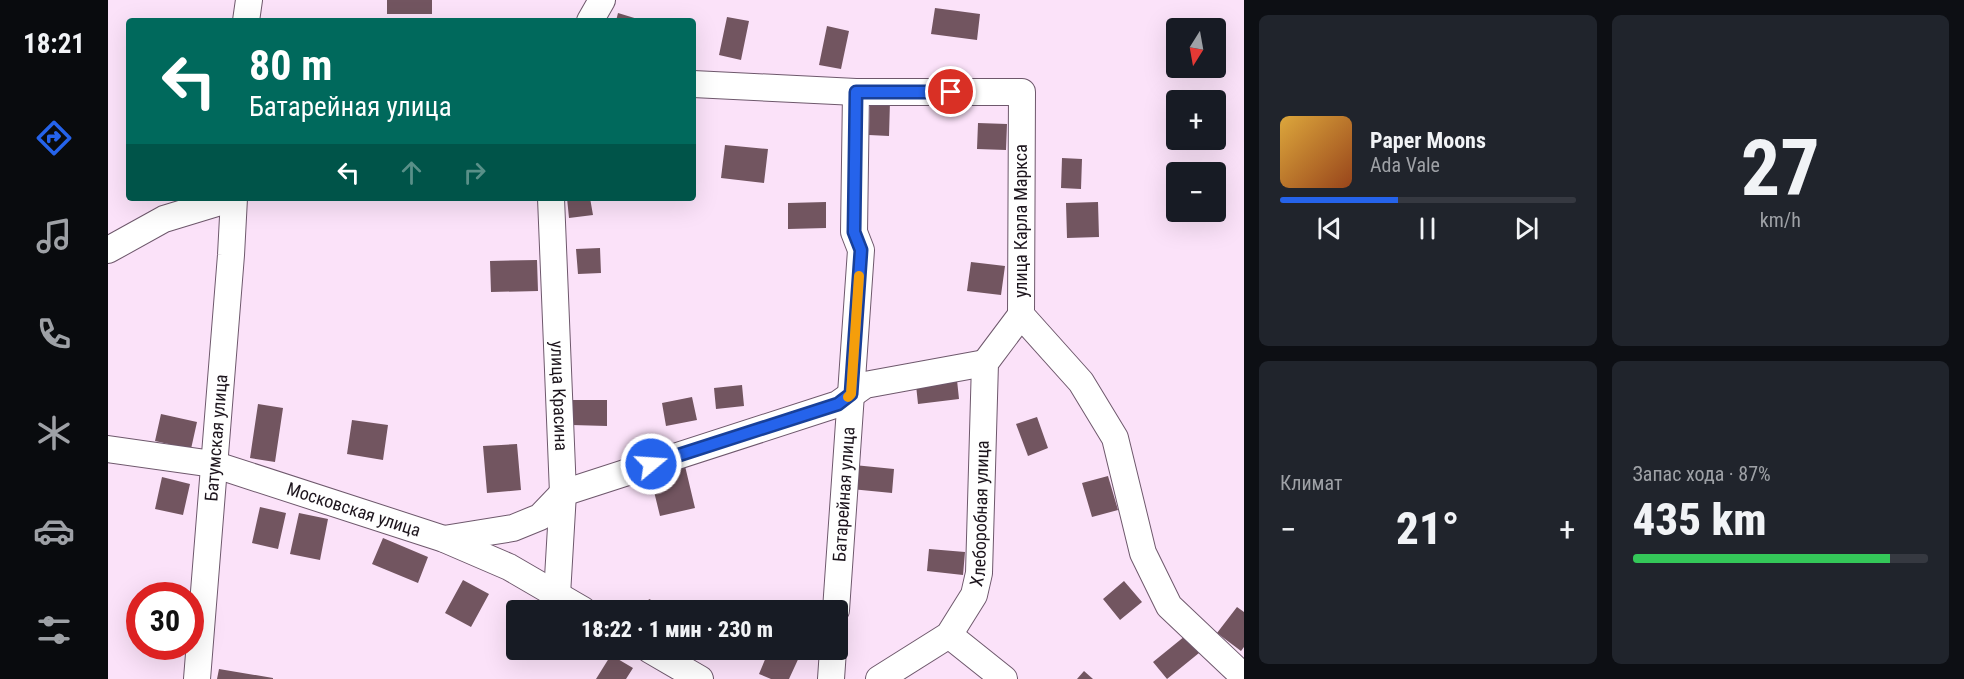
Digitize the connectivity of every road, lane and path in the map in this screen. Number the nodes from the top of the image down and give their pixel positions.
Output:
1 (249, 0) edge
2 (602, 0) edge
3 (246, 18) edge
4 (592, 18) edge
5 (696, 84) edge
6 (856, 92) junction
7 (223, 201) edge
8 (233, 201) edge
9 (551, 201) edge
10 (108, 250) edge
11 (1021, 315) junction
12 (986, 363) junction
13 (851, 394) junction
14 (108, 449) edge
15 (213, 464) junction
16 (563, 493) junction
17 (444, 539) junction
18 (557, 595) junction
19 (566, 600) edge
20 (837, 600) edge
21 (949, 635) junction
22 (667, 660) edge
23 (832, 660) edge
24 (1244, 677) edge
25 (196, 679) edge
26 (700, 679) edge
27 (831, 679) edge
28 (879, 679) edge
29 (1004, 679) edge

1 - 3 street
2 - 4 street
5 - 6 street, улица Карла Маркса
6 - 11 street, улица Карла Маркса
6 - 13 street, Батарейная улица
7 - 10 street
8 - 15 street, Батумская улица
9 - 16 street, улица Красина
11 - 12 street
11 - 24 street, улица Карла Маркса
12 - 13 street
12 - 21 street, Хлеборобная улица
13 - 16 street
13 - 20 street, Батарейная улица
14 - 15 street, Московская улица
15 - 17 street, Московская улица
15 - 25 street, Батумская улица
16 - 17 street
16 - 18 street, улица Красина
17 - 18 street, Московская улица
18 - 19 street, Московская улица
21 - 28 street, Хлеборобная улица
21 - 29 street
22 - 26 street
23 - 27 street

